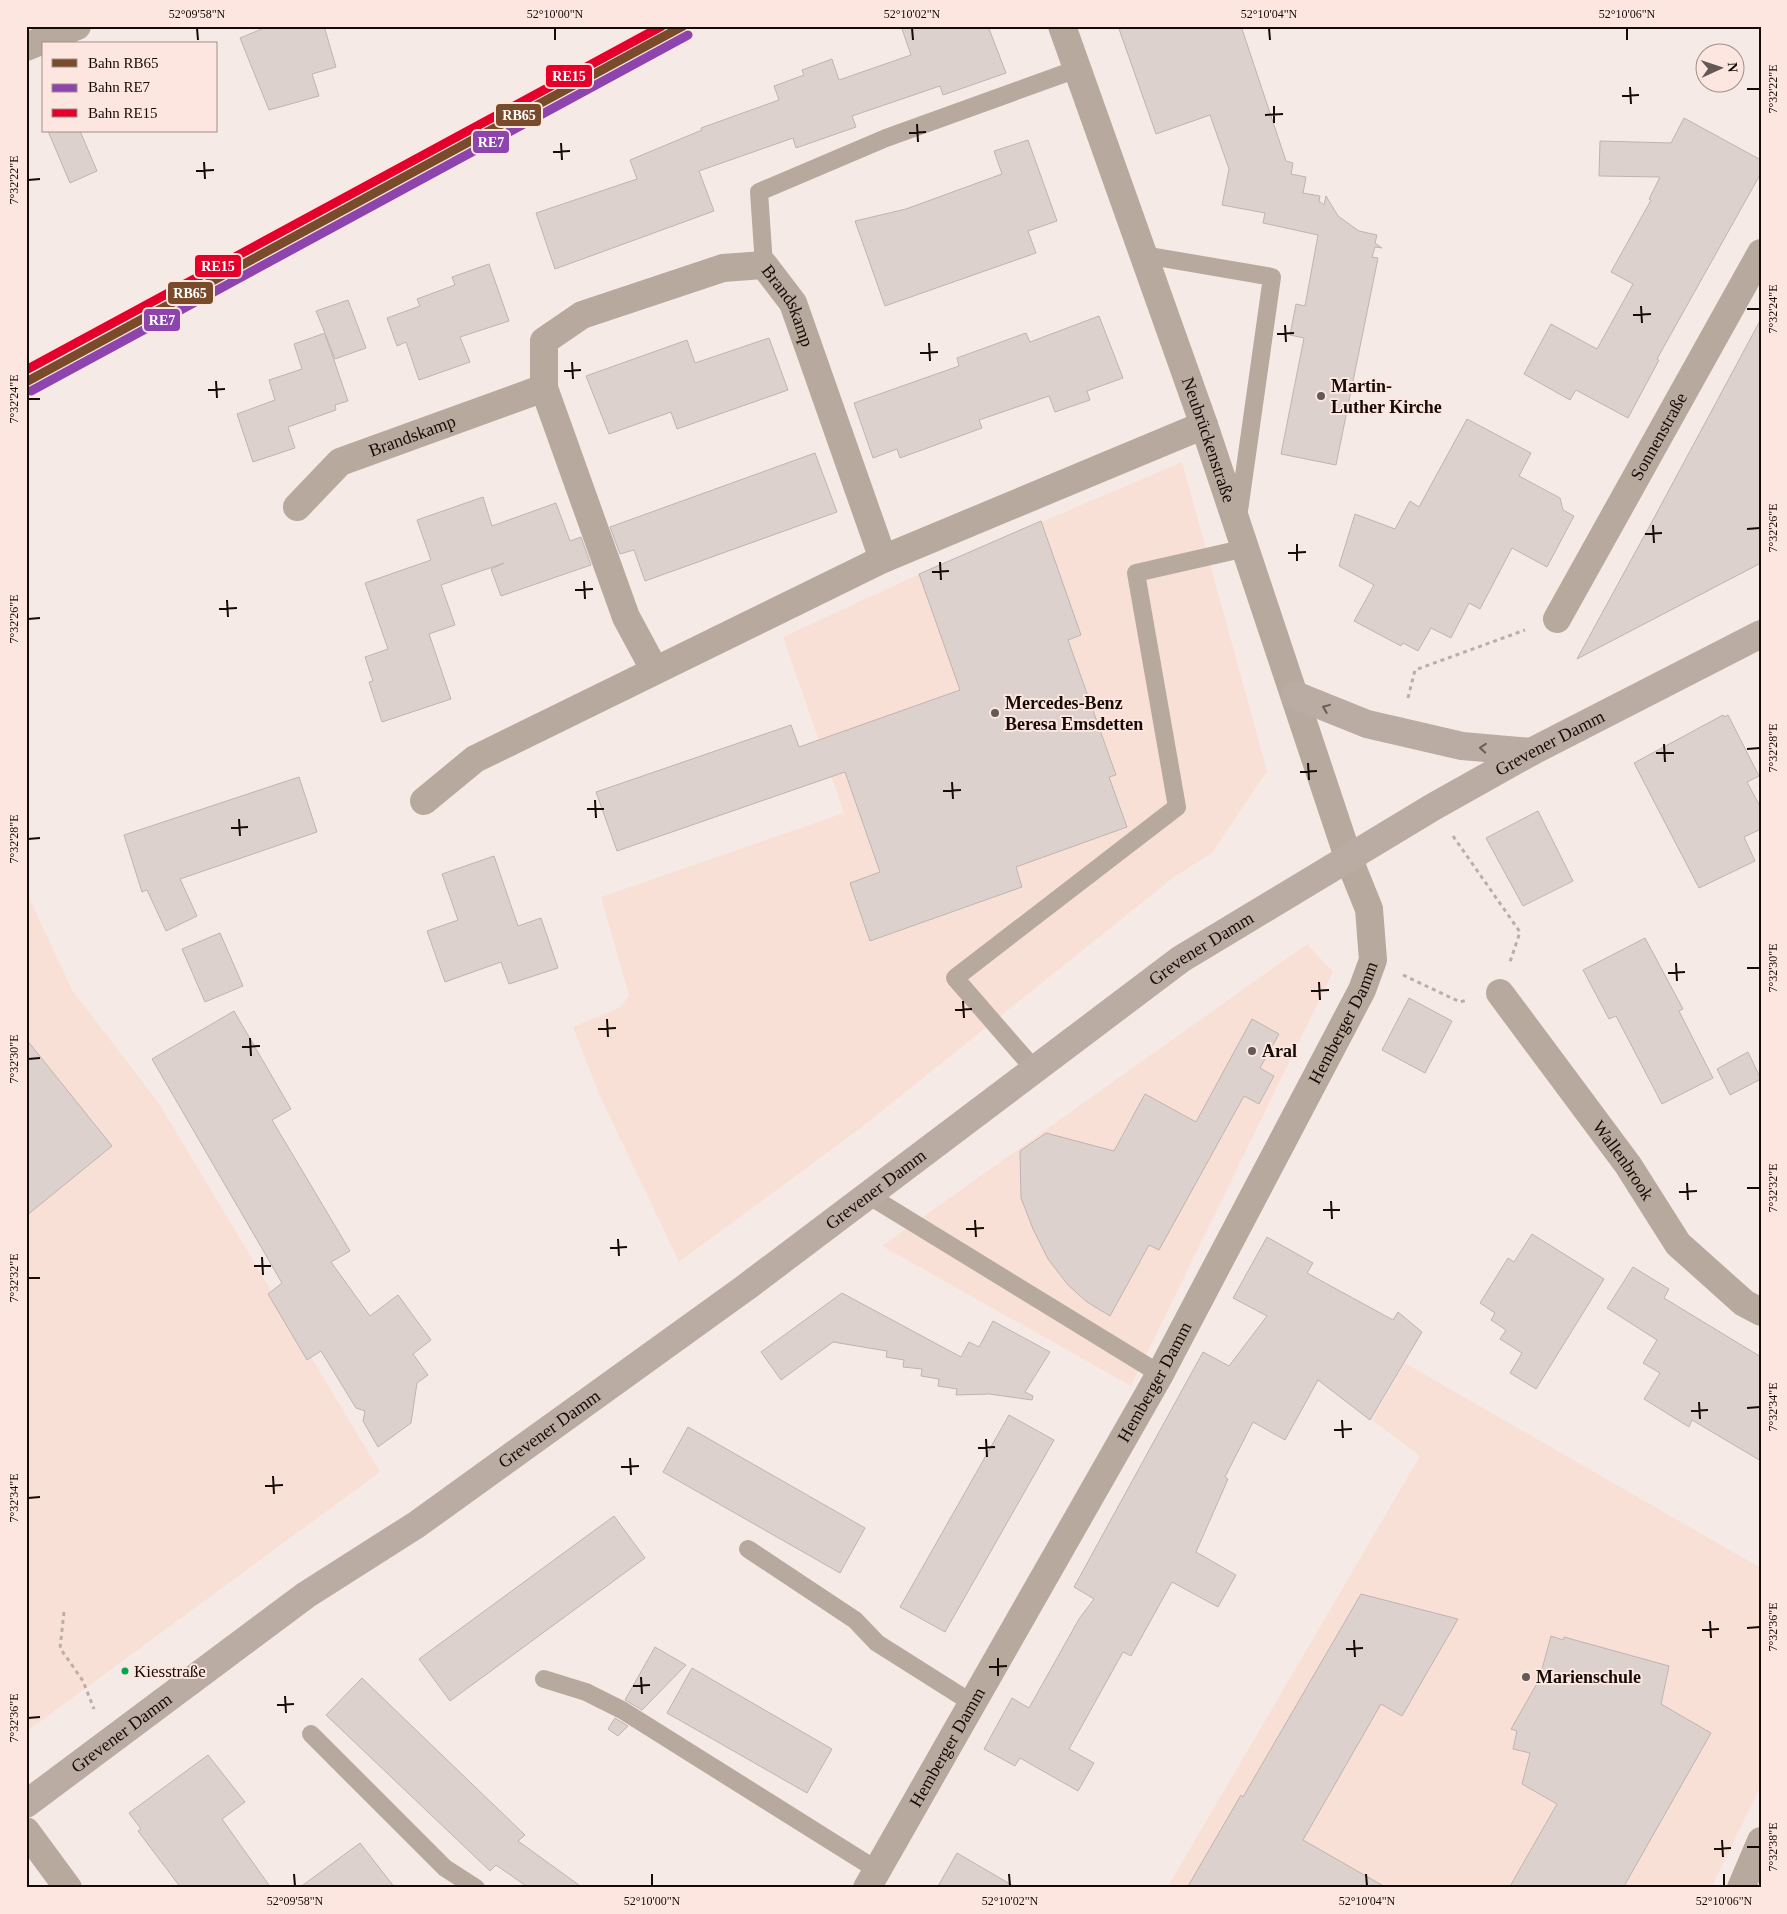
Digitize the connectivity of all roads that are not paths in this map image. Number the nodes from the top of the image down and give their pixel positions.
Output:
1 (77, 26) edge
2 (1062, 26) edge
3 (26, 47) edge
4 (1078, 69) junction
5 (1761, 253) edge
6 (1144, 255) junction
7 (764, 265) junction
8 (544, 388) junction
9 (1204, 425) junction
10 (297, 507) dead end
11 (1242, 536) junction
12 (882, 559) junction
13 (1557, 619) dead end
14 (1761, 634) edge
15 (654, 670) junction
16 (1295, 695) junction
17 (1531, 752) junction
18 (424, 801) dead end
19 (1348, 857) junction
20 (1500, 993) road end
21 (1035, 1070) junction
22 (868, 1195) junction
23 (1755, 1303) edge
24 (1160, 1374) junction
25 (748, 1549) dead end
26 (544, 1679) dead end
27 (972, 1703) junction
28 (310, 1734) dead end
29 (26, 1804) edge
30 (26, 1831) edge
31 (1761, 1841) edge
32 (872, 1879) edge
33 (68, 1888) edge
34 (476, 1888) edge
35 (1741, 1888) edge

1 - 3 street
2 - 4 street, Neubrückenstraße
4 - 6 street, Neubrückenstraße
4 - 7 lane
5 - 13 street, Sonnenstraße
6 - 9 street, Neubrückenstraße
6 - 11 lane
7 - 8 street, Brandskamp
7 - 12 street, Brandskamp
8 - 10 street, Brandskamp
8 - 15 street, Brandskamp
9 - 11 street, Neubrückenstraße
9 - 12 street
11 - 16 street, Neubrückenstraße
11 - 21 lane
12 - 15 street
14 - 17 main road, Grevener Damm
15 - 18 street
17 -> 16 main road
16 - 19 street, Neubrückenstraße
17 - 19 main road, Grevener Damm
19 - 21 main road, Grevener Damm
19 - 24 street, Hemberger Damm
20 - 23 street, Wallenbrook
21 - 22 main road, Grevener Damm
22 - 24 lane
22 - 29 main road, Grevener Damm
24 - 27 street, Hemberger Damm
25 - 27 lane
26 - 32 lane
27 - 32 street, Hemberger Damm
28 - 34 lane
30 - 33 street
31 - 35 street

